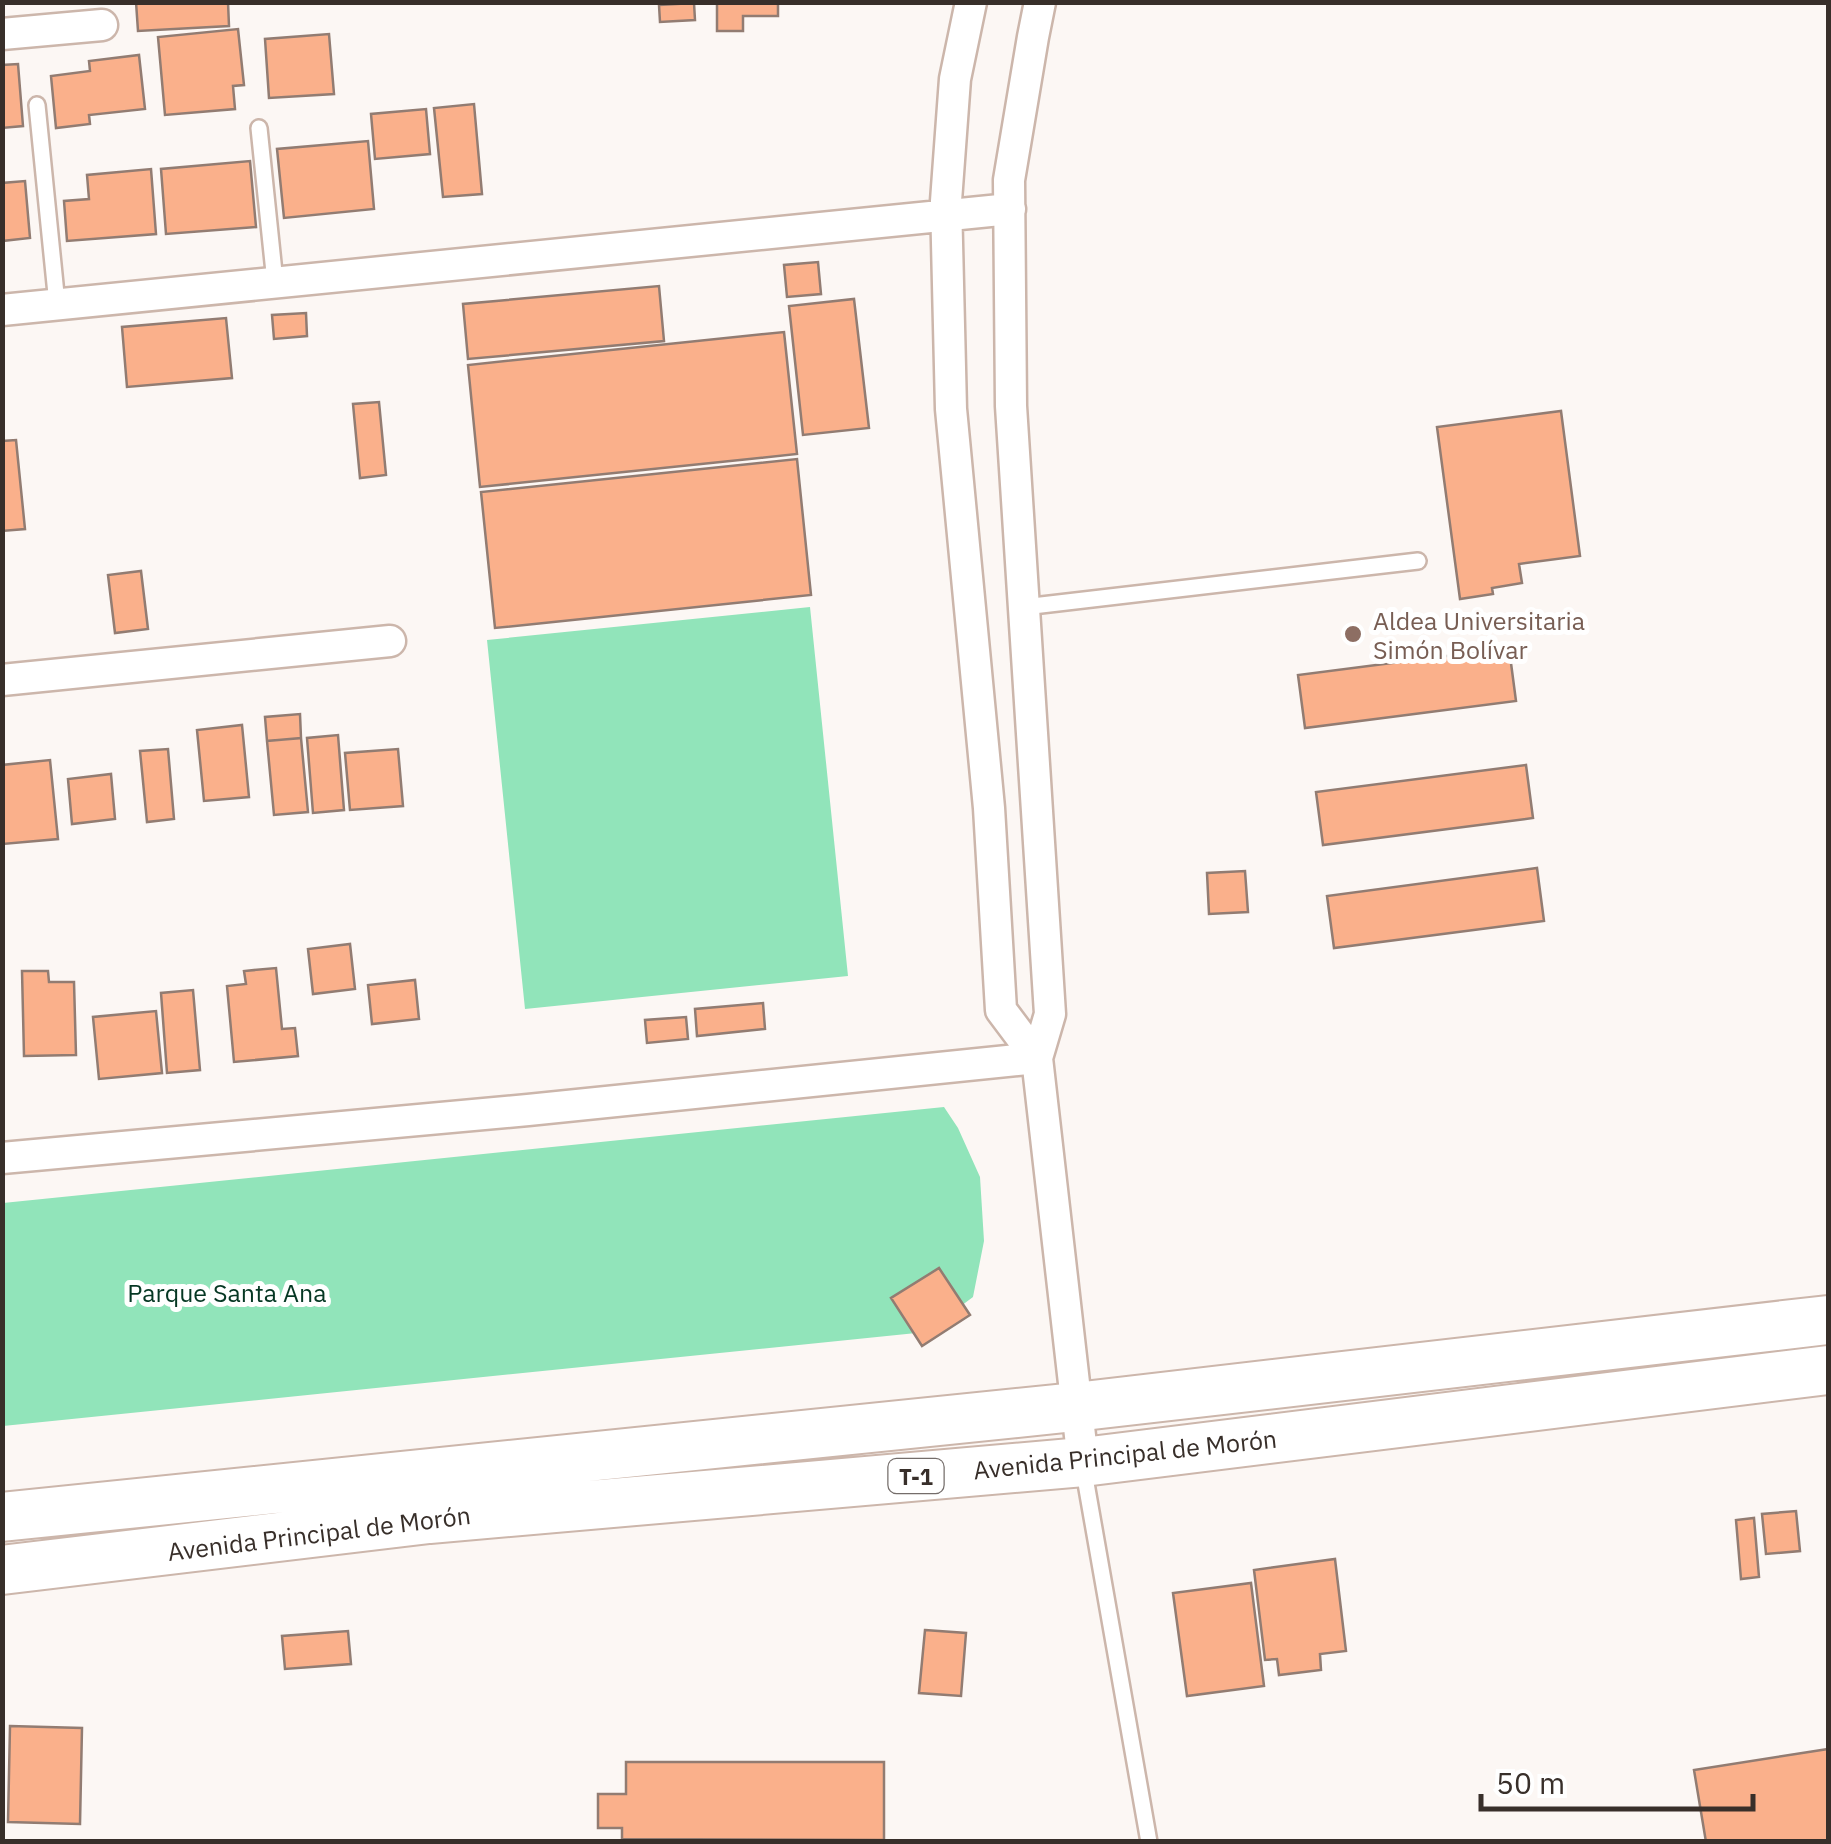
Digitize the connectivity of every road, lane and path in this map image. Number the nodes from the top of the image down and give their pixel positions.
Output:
1 (971, 2) edge
2 (1040, 2) edge
3 (102, 24) dead end
4 (2, 34) edge
5 (37, 105) dead end
6 (259, 128) dead end
7 (1010, 209) junction
8 (946, 214) junction
9 (275, 282) junction
10 (56, 304) junction
11 (2, 310) edge
12 (1418, 561) dead end
13 (1024, 607) junction
14 (390, 641) dead end
15 (2, 680) edge
16 (1037, 1058) junction
17 (2, 1158) edge
18 (1828, 1320) edge
19 (1828, 1370) edge
20 (1075, 1407) junction
21 (1082, 1462) junction
22 (2, 1518) edge
23 (2, 1570) edge
24 (1149, 1842) edge

1 - 8 street
2 - 7 street
3 - 4 street
5 - 10 lane
6 - 9 lane
7 - 8 street
7 - 13 street
8 - 9 street
8 - 16 street
9 - 10 street
10 - 11 street
12 - 13 lane
13 - 16 street
14 - 15 street
16 - 17 street
16 - 20 street
18 - 20 main road, Avenida Principal de Morón / T-1
19 - 21 main road, Avenida Principal de Morón / T-1
20 - 21 street
20 - 22 main road, Avenida Principal de Morón / T-1
21 - 23 main road, Avenida Principal de Morón / T-1
21 - 24 lane

